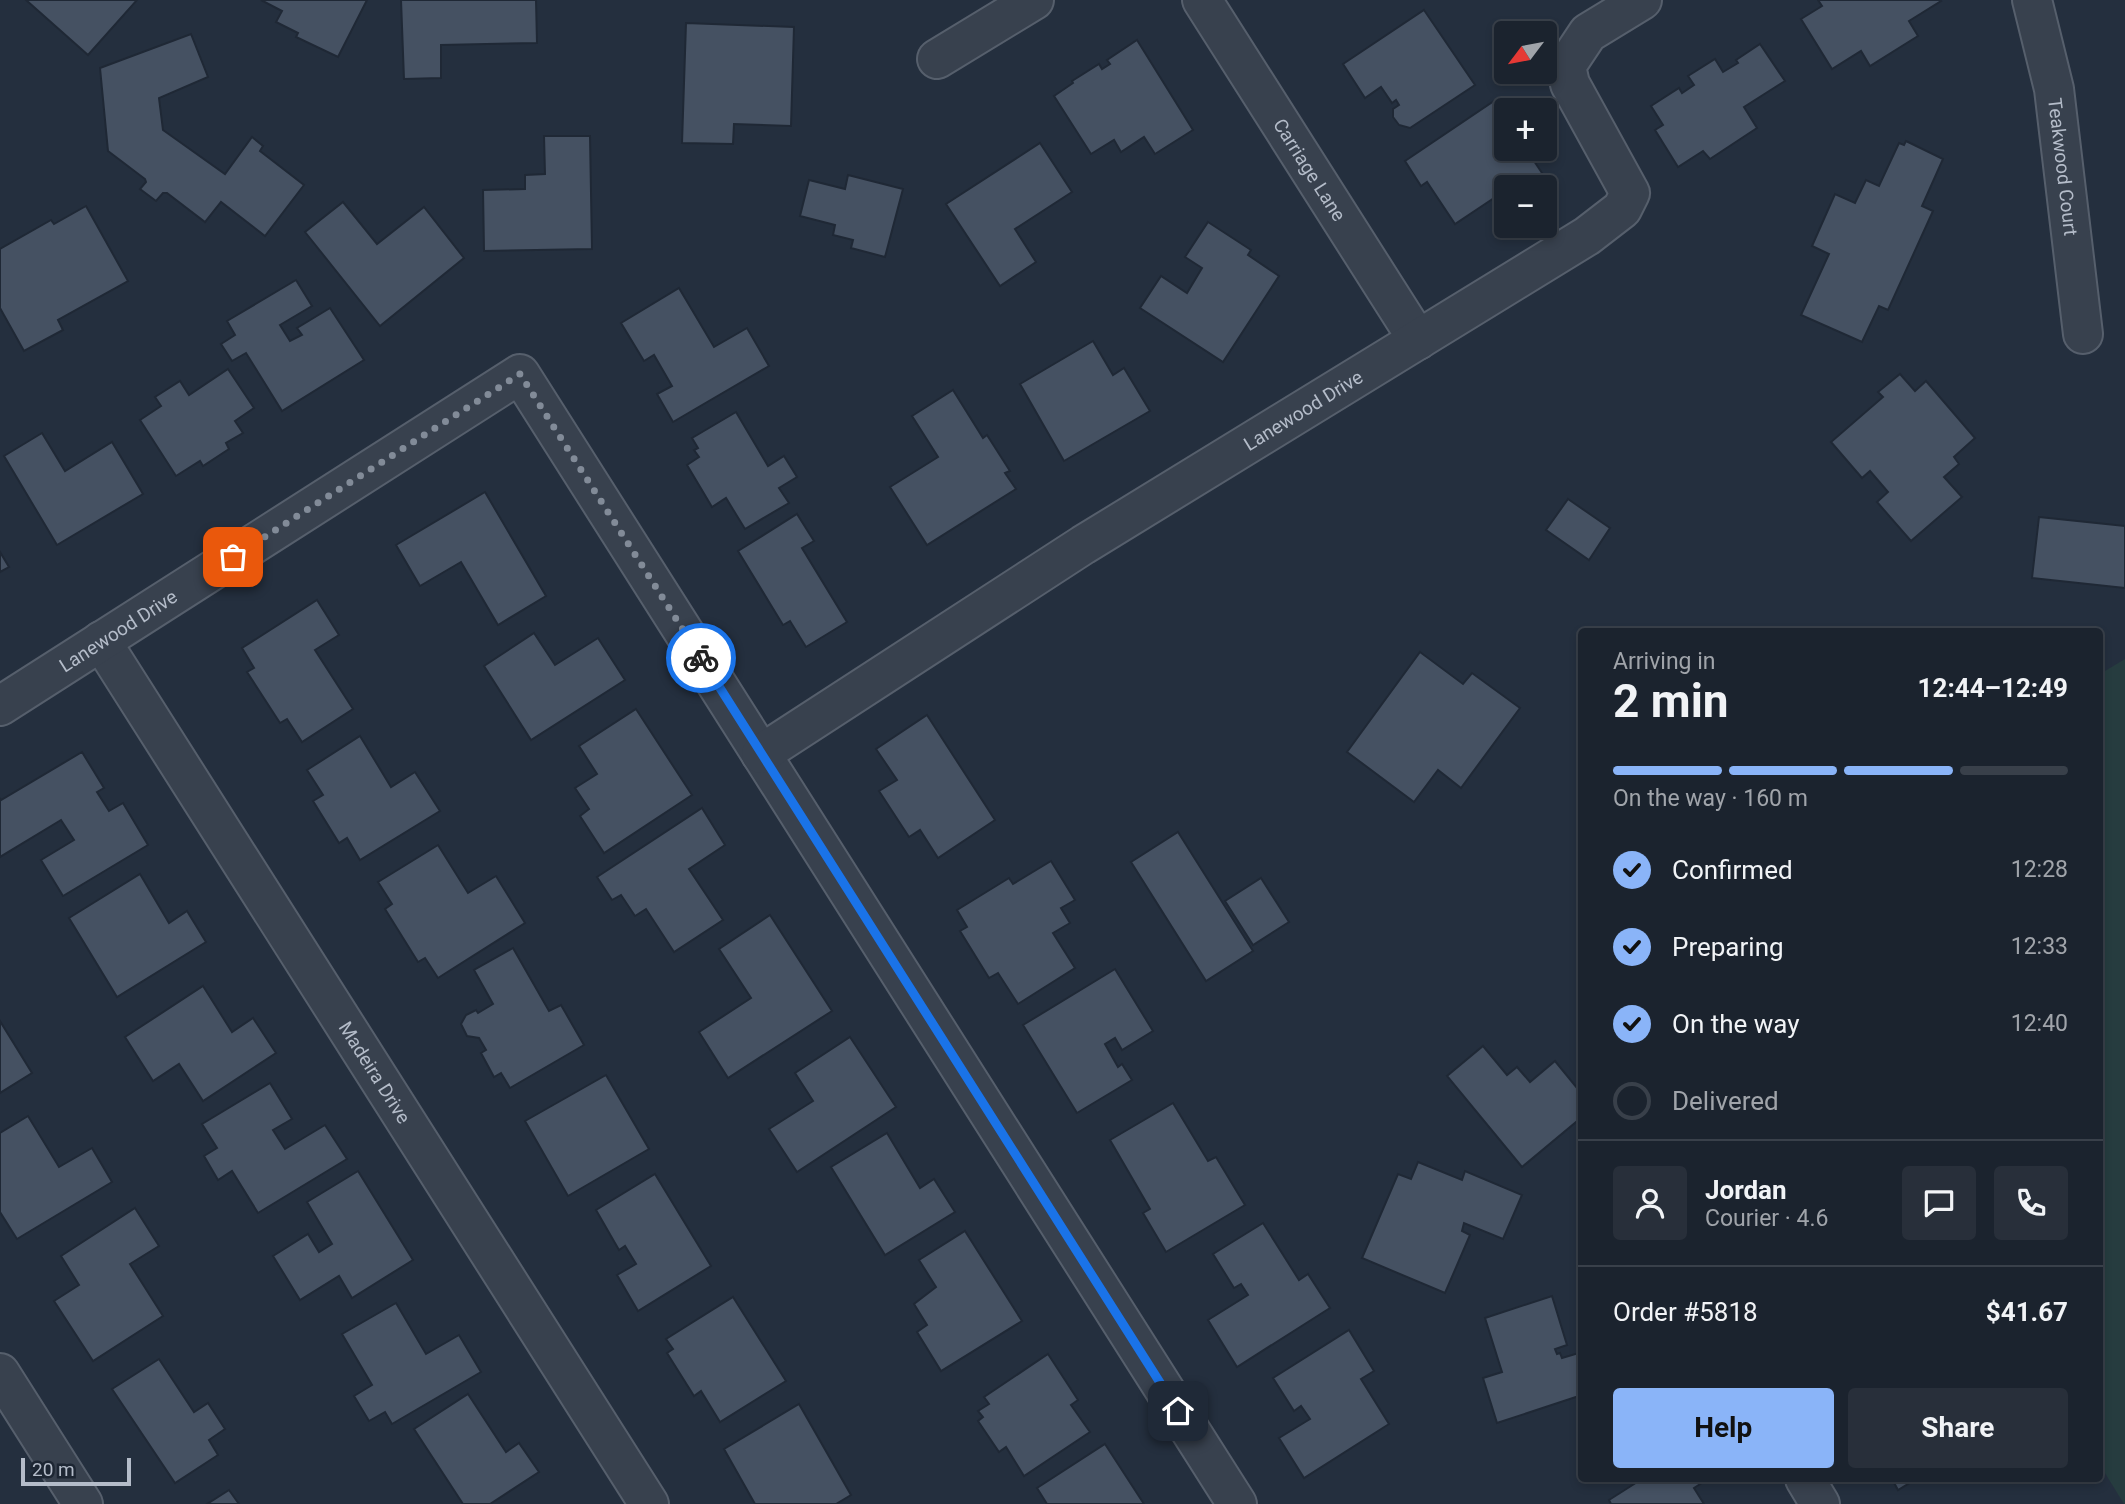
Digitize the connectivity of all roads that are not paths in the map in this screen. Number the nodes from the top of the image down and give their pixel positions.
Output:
1 (1034, 0) edge
2 (1202, 0) edge
3 (1642, 0) edge
4 (2032, 0) edge
5 (937, 59) dead end
6 (2083, 334) dead end
7 (1418, 340) junction
8 (102, 641) junction
9 (0, 706) edge
10 (761, 754) junction
11 (0, 1373) edge
12 (1807, 1482) edge
13 (83, 1504) edge
14 (649, 1504) edge
15 (1237, 1504) edge
16 (1820, 1504) edge

1 - 5 street
2 - 7 street, Carriage Lane
3 - 7 street, Lanewood Drive
4 - 6 street, Teakwood Court
7 - 10 street, Lanewood Drive
8 - 9 street, Lanewood Drive
8 - 10 street, Lanewood Drive
8 - 14 street, Madeira Drive
10 - 15 street
11 - 13 street
12 - 16 street

